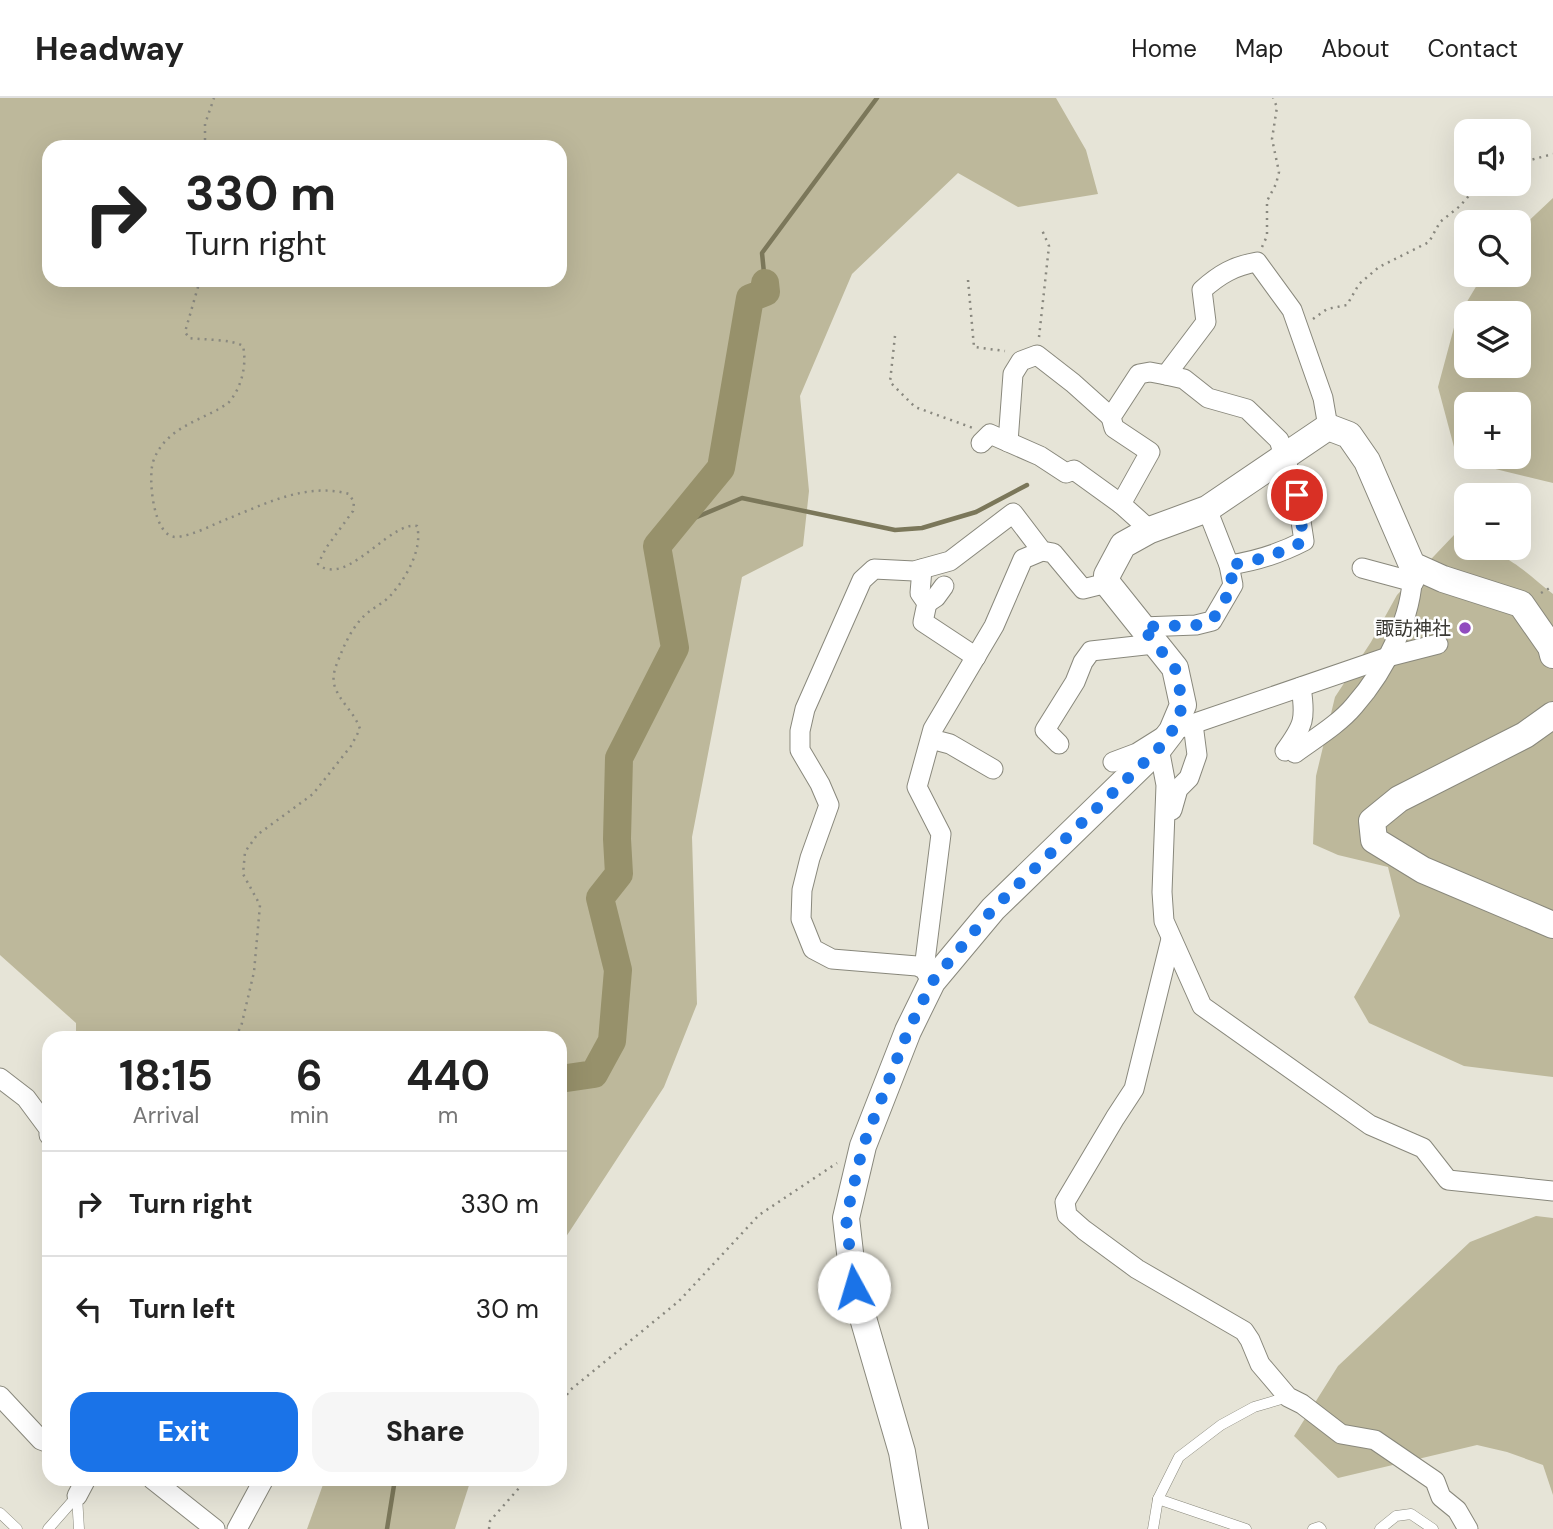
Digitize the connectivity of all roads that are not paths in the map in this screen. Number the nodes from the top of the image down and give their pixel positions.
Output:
1 (1166, 375) junction
2 (1111, 417) junction
3 (1328, 428) junction
4 (1284, 457) junction
5 (1121, 504) junction
6 (1207, 509) junction
7 (1150, 530) junction
8 (1042, 551) junction
9 (1229, 565) junction
10 (1362, 568) dead end
11 (922, 569) junction
12 (1413, 573) junction
13 (1107, 583) junction
14 (944, 586) dead end
15 (927, 603) junction
16 (1148, 635) junction
17 (1438, 644) dead end
18 (1553, 655) edge
19 (1391, 656) junction
20 (976, 657) junction
21 (1301, 687) junction
22 (1553, 715) edge
23 (1175, 734) junction
24 (930, 739) junction
25 (1059, 744) dead end
26 (1113, 762) dead end
27 (993, 769) dead end
28 (1166, 835) junction
29 (1553, 925) edge
30 (1171, 939) junction
31 (928, 975) junction
32 (0, 1078) edge
33 (42, 1120) edge
34 (1553, 1191) edge
35 (0, 1396) edge
36 (1288, 1397) junction
37 (42, 1440) edge
38 (161, 1486) edge
39 (260, 1486) edge
40 (82, 1487) edge
41 (1158, 1499) junction
42 (0, 1513) edge
43 (17, 1529) edge
44 (48, 1529) edge
45 (79, 1529) edge
46 (215, 1529) edge
47 (237, 1529) edge
48 (915, 1529) edge
49 (1153, 1529) edge
50 (1246, 1529) edge
51 (1314, 1529) edge
52 (1321, 1529) edge
53 (1380, 1529) edge
54 (1433, 1529) edge
55 (1468, 1529) edge

1 - 2 street
1 - 3 street
1 - 4 street
2 - 5 street
2 - 5 street
3 - 4 street
3 - 12 street
4 - 6 street
4 - 9 street
5 - 7 street
6 - 7 street
6 - 9 street
7 - 13 street
8 - 11 street
8 - 13 street
8 - 20 street
9 - 16 street
10 - 12 street
11 - 15 street
11 - 31 street
12 - 18 street
12 - 19 street
13 - 16 street
14 - 15 street
15 - 20 street
16 - 23 street
16 - 25 street
17 - 19 street
19 - 21 street
19 - 21 street
20 - 24 street
21 - 23 street
22 - 29 street
23 - 26 street
23 - 28 street
23 - 28 street
23 - 31 street
24 - 27 street
24 - 31 street
28 - 30 street
30 - 34 street
30 - 36 street
31 - 48 street
32 - 33 street
35 - 37 street
36 - 41 lane
36 - 55 street
38 - 46 street
39 - 47 street
40 - 44 lane
40 - 45 lane
41 - 49 lane
41 - 50 lane
42 - 43 lane
51 - 52 lane
53 - 54 lane

